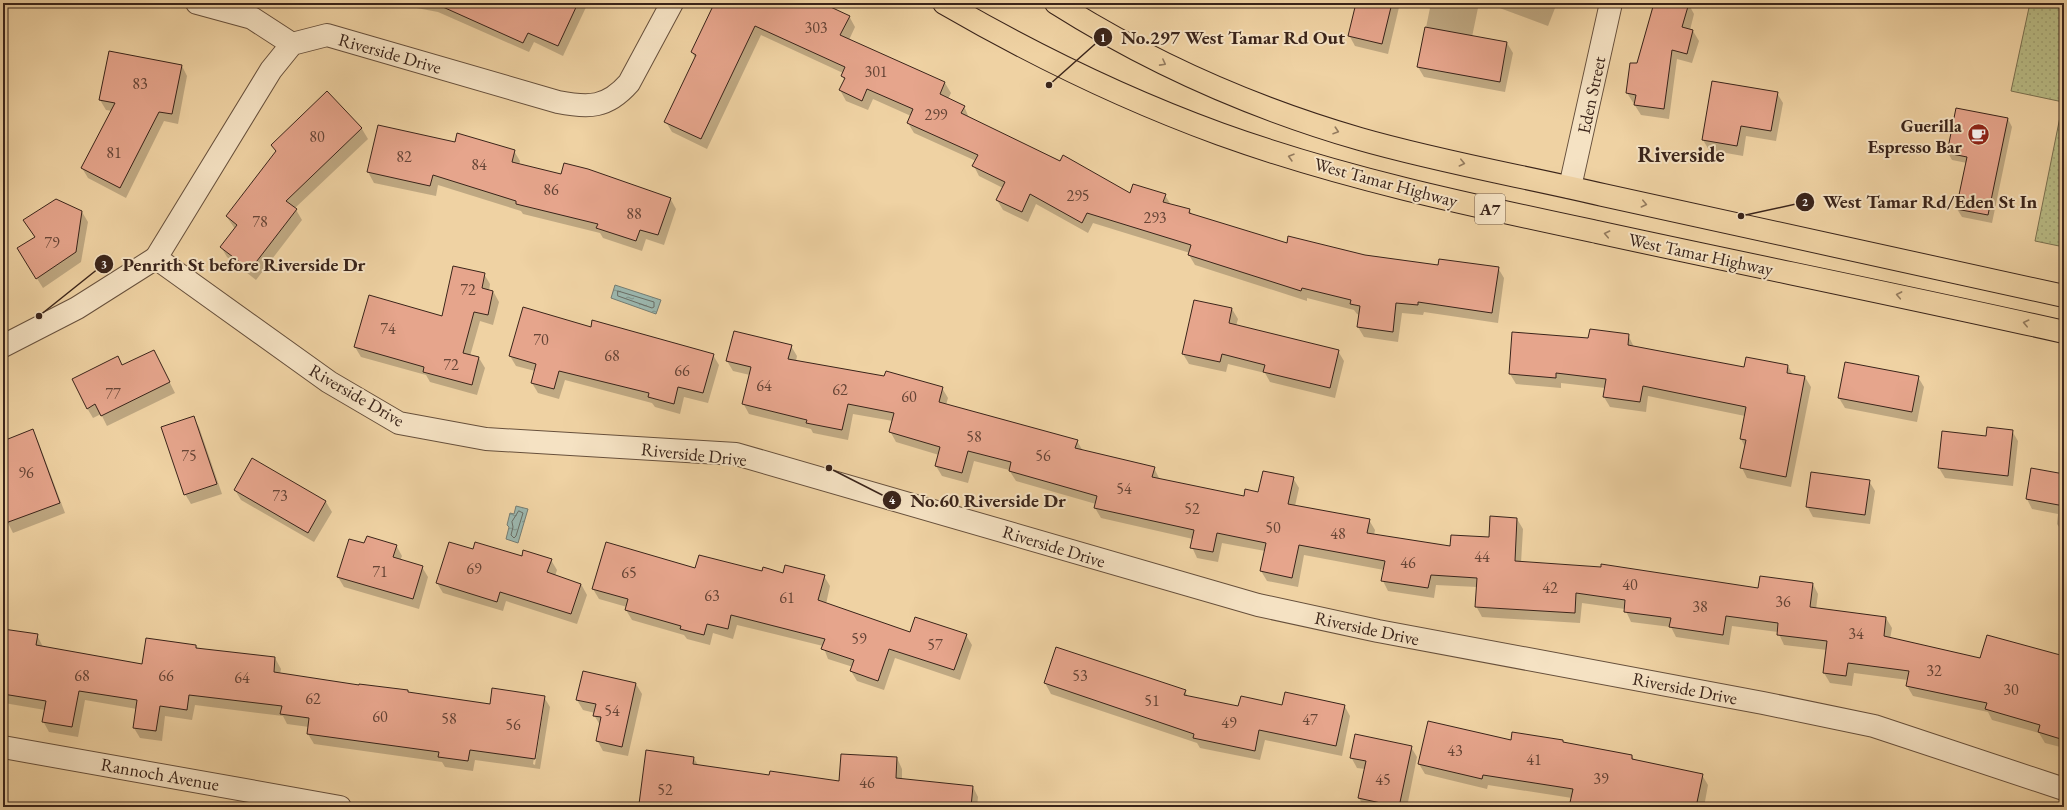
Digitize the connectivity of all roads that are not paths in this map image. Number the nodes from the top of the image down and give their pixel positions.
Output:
1 (672, 3) edge
2 (944, 3) edge
3 (1056, 3) edge
4 (1611, 3) edge
5 (207, 4) edge
6 (292, 44) junction
7 (1570, 187) junction
8 (156, 258) junction
9 (2064, 296) edge
10 (2064, 332) edge
11 (3, 346) edge
12 (3, 747) edge
13 (2064, 789) edge
14 (340, 807) edge

1 - 6 street, Riverside Drive
10 -> 2 highway, West Tamar Highway / A7
3 -> 7 highway, West Tamar Highway / A7
4 - 7 street, Eden Street
5 - 6 street
6 - 8 street
7 -> 9 highway, West Tamar Highway / A7
8 - 11 street
8 - 13 street, Riverside Drive
12 - 14 street, Rannoch Avenue

